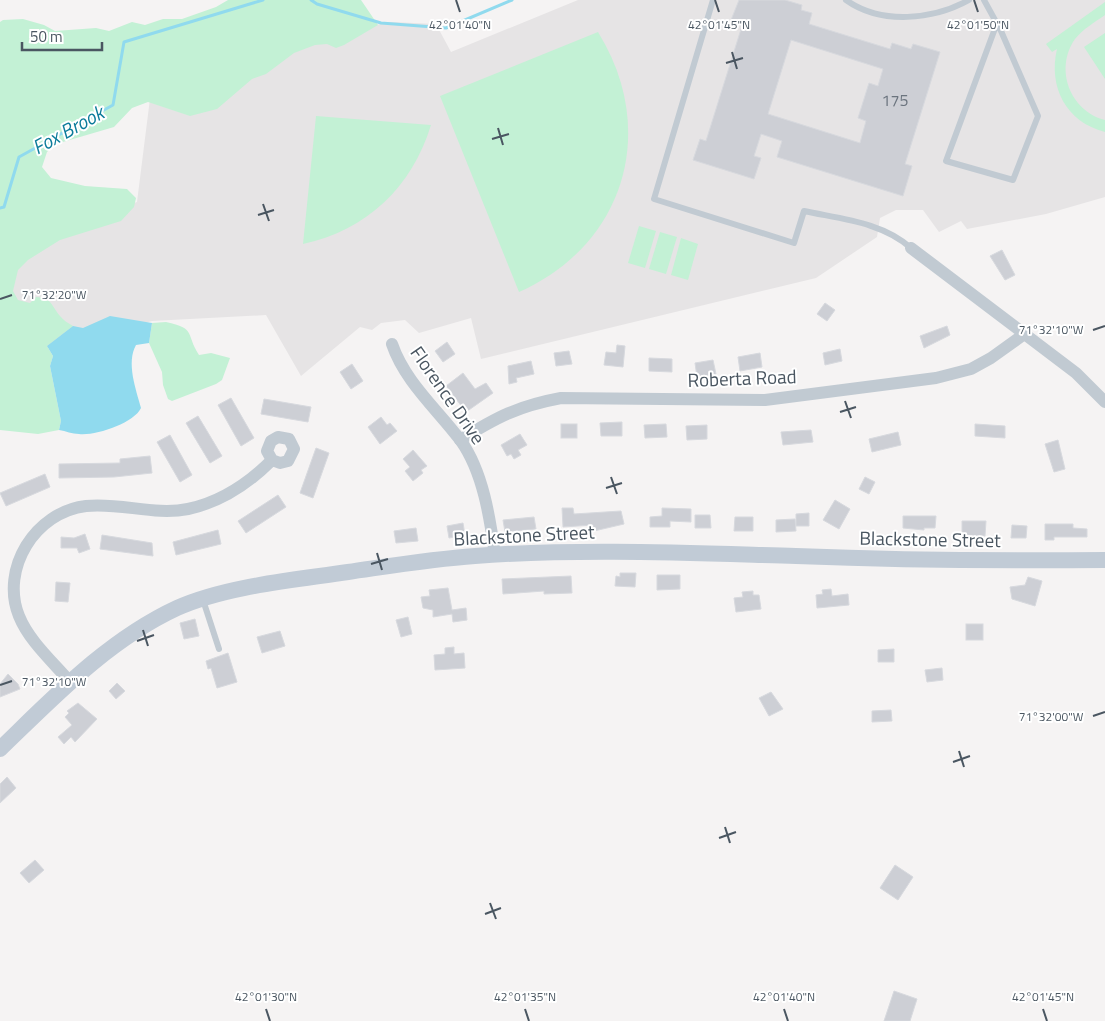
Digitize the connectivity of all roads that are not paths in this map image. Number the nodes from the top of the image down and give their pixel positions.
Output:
1 (713, 0) edge
2 (846, 0) edge
3 (969, 0) edge
4 (984, 0) edge
5 (997, 23) junction
6 (911, 248) joint
7 (1023, 335) junction
8 (392, 344) dead end
9 (1105, 402) edge
10 (460, 440) junction
11 (272, 460) dead end
12 (495, 555) junction
13 (1105, 560) edge
14 (203, 599) junction
15 (219, 649) dead end
16 (70, 682) junction
17 (0, 749) edge

1 - 6 lane
2 - 3 lane
4 - 5 lane
5 - 5 lane
6 - 7 street
7 - 9 street
7 - 10 street, Roberta Road
8 - 10 street, Florence Drive
10 - 12 street, Florence Drive
11 - 16 street
12 - 13 main road, Blackstone Street
12 - 14 main road, Blackstone Street
14 - 15 lane
14 - 16 main road, Blackstone Street
16 - 17 main road, Blackstone Street

